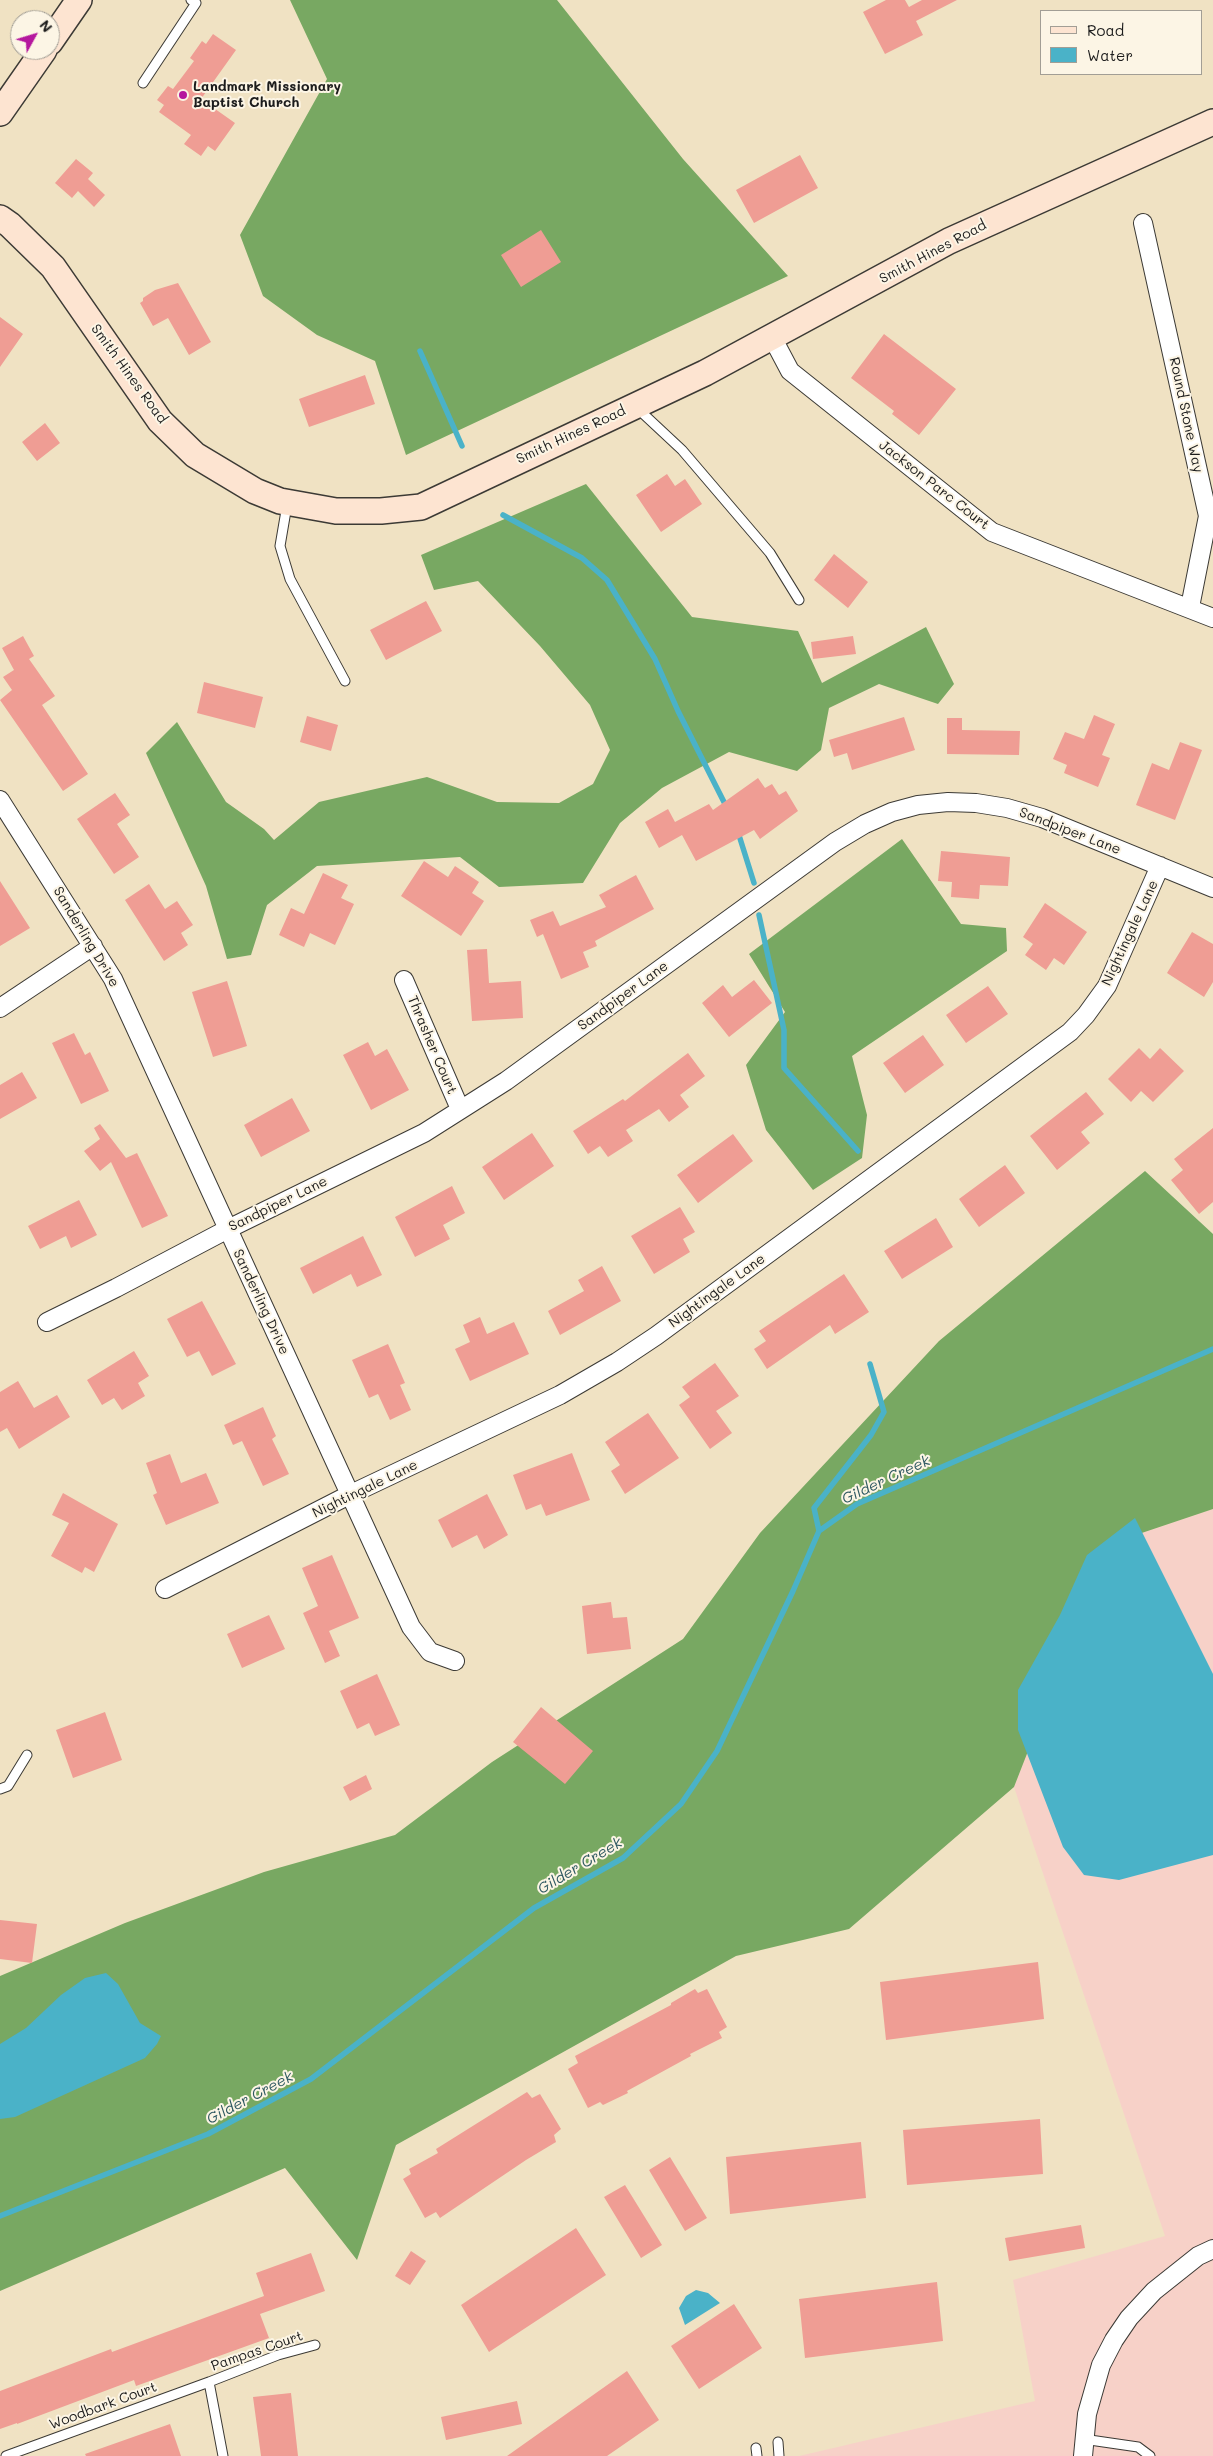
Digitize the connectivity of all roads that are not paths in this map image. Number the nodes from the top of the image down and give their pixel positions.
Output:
1 (79, 0) edge
2 (191, 0) edge
3 (60, 28) edge
4 (37, 60) edge
5 (143, 83) dead end
6 (0, 112) edge
7 (1213, 122) edge
8 (0, 218) edge
9 (1144, 223) dead end
10 (772, 338) junction
11 (635, 406) junction
12 (287, 502) junction
13 (800, 600) dead end
14 (1190, 607) junction
15 (1213, 618) edge
16 (345, 681) dead end
17 (0, 800) edge
18 (1160, 866) junction
19 (1213, 888) edge
20 (93, 946) junction
21 (404, 980) dead end
22 (0, 1008) edge
23 (460, 1109) junction
24 (228, 1228) junction
25 (47, 1322) dead end
26 (350, 1495) junction
27 (166, 1589) dead end
28 (455, 1661) dead end
29 (27, 1755) dead end
30 (0, 1789) edge
31 (1213, 2249) edge
32 (315, 2345) dead end
33 (208, 2382) junction
34 (778, 2442) dead end
35 (1083, 2447) edge
36 (6, 2456) edge
37 (223, 2456) edge
38 (779, 2456) edge
39 (1150, 2456) edge

1 - 3 street
2 - 5 lane
4 - 6 street
7 - 10 street, Smith Hines Road
8 - 12 street, Smith Hines Road
9 - 14 street, Round Stone Way
10 - 11 street, Smith Hines Road
10 - 14 street, Jackson Parc Court
11 - 12 street, Smith Hines Road
11 - 13 lane
12 - 16 lane
14 - 15 street, Jackson Parc Court
17 - 20 street, Sanderling Drive
18 - 19 street, Sandpiper Lane
18 - 23 street, Sandpiper Lane
18 - 26 street, Nightingale Lane
20 - 22 street
20 - 24 street, Sanderling Drive
21 - 23 street, Thrasher Court
23 - 24 street, Sandpiper Lane
24 - 25 street, Sandpiper Lane
24 - 26 street, Sanderling Drive
26 - 27 street, Nightingale Lane
26 - 28 street, Sanderling Drive
29 - 30 lane
31 - 35 street
32 - 33 lane, Pampas Court
33 - 36 lane, Woodbark Court
33 - 37 lane
34 - 38 lane
35 - 39 lane

